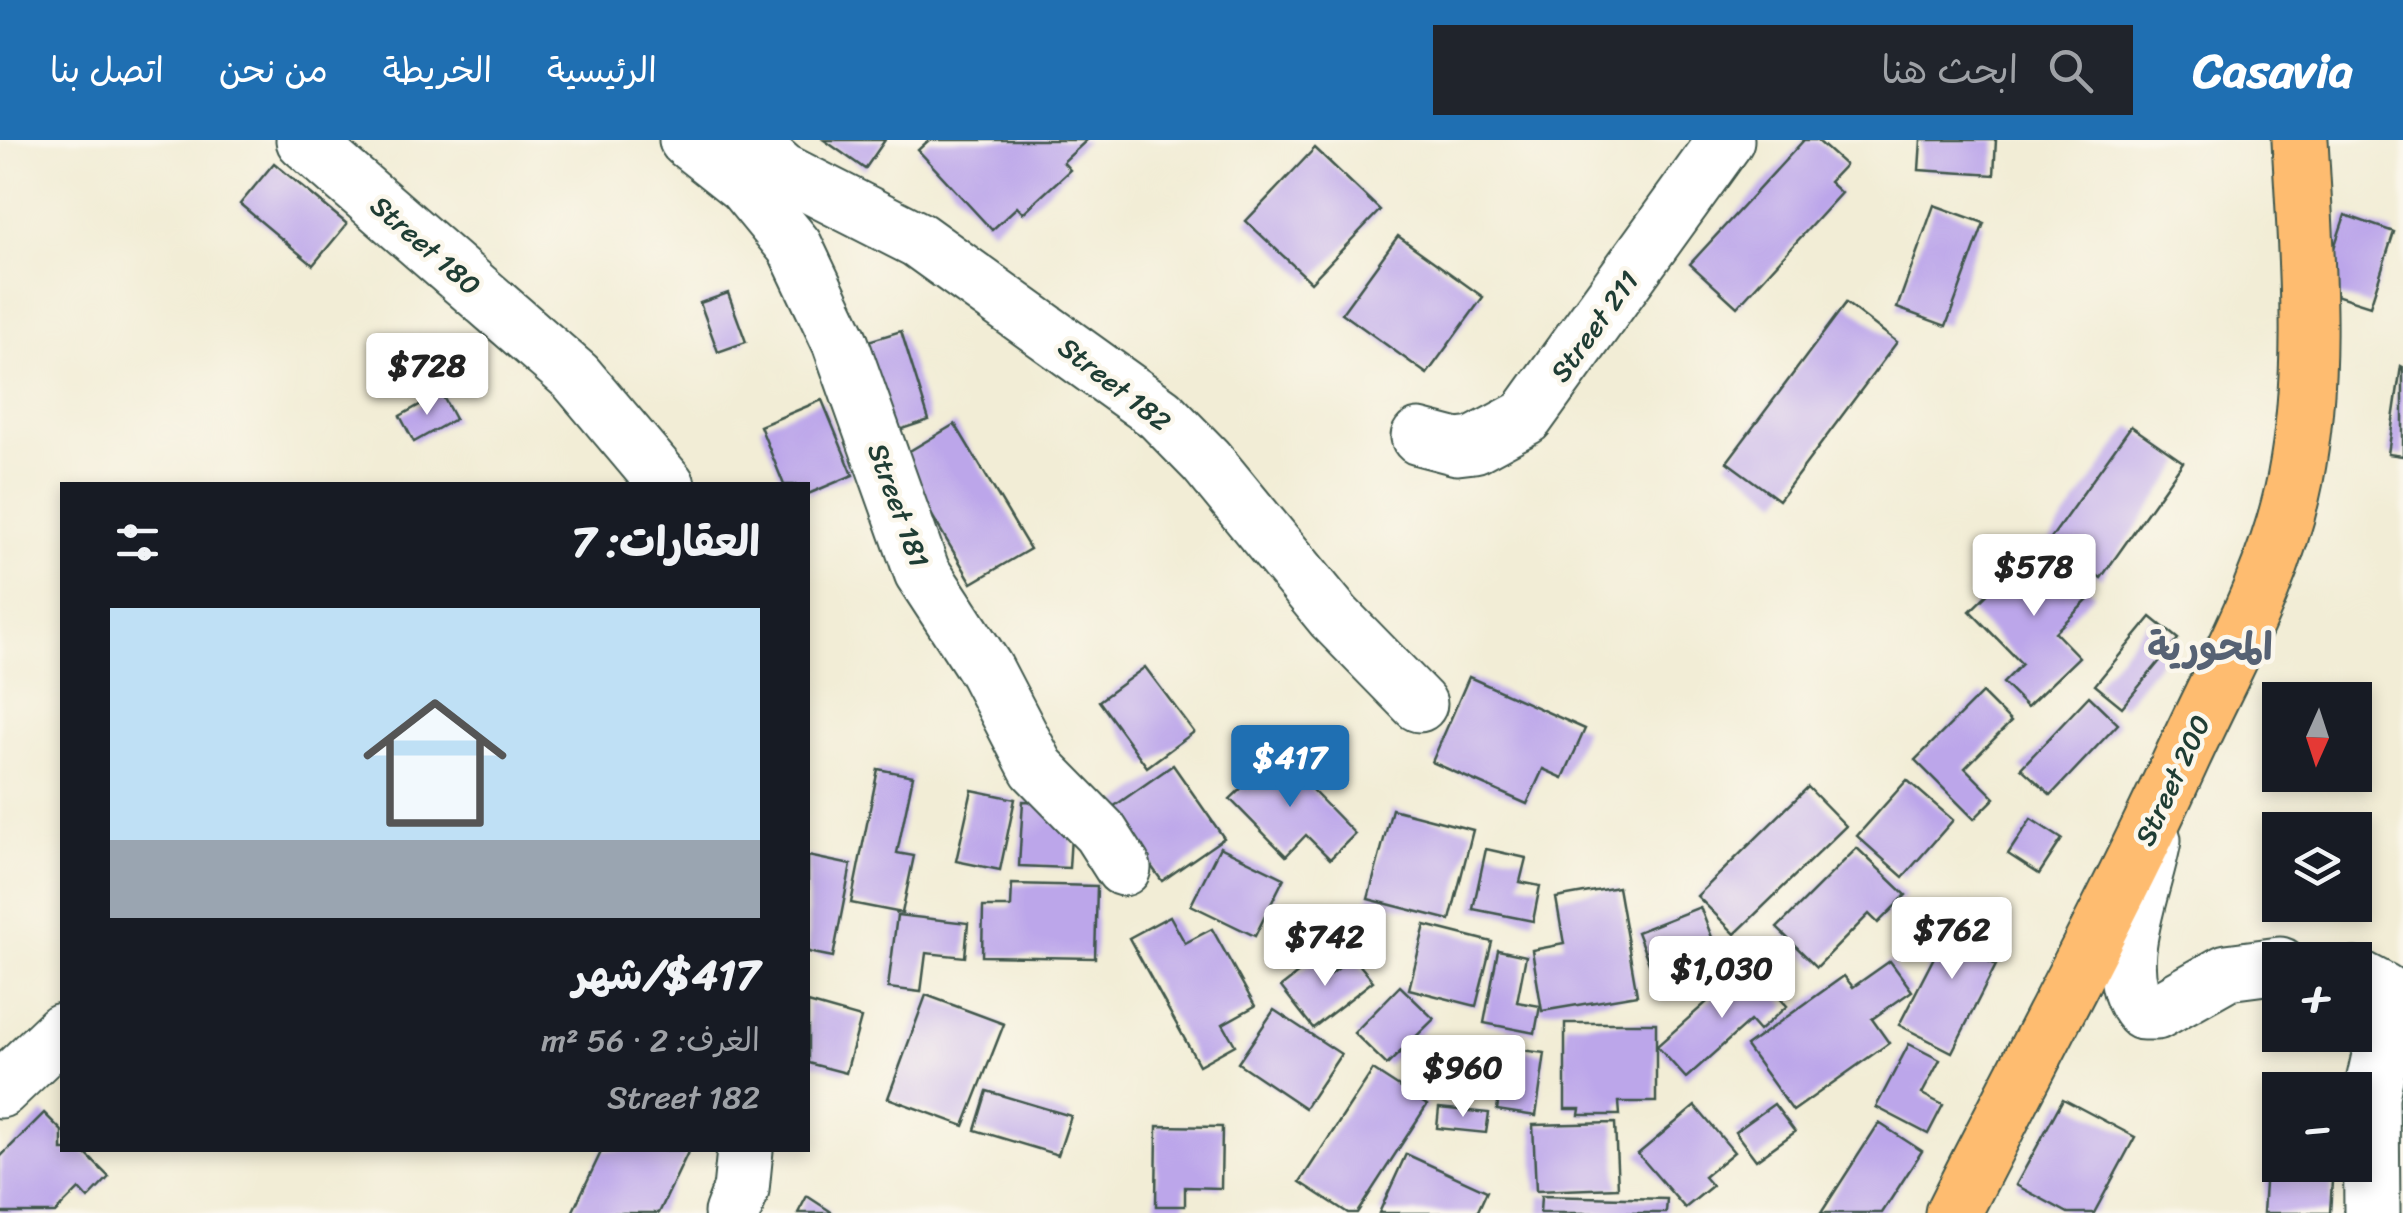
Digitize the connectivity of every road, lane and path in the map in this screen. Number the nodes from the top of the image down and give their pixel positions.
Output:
1 (304, 140) edge
2 (687, 140) edge
3 (747, 140) edge
4 (1726, 140) edge
5 (2300, 140) edge
6 (1419, 438) dead end
7 (664, 482) edge
8 (1419, 704) dead end
9 (2156, 818) junction
10 (1123, 868) dead end
11 (2262, 967) edge
12 (2372, 985) edge
13 (60, 1033) edge
14 (0, 1090) edge
15 (745, 1152) edge
16 (732, 1213) edge
17 (1953, 1213) edge
18 (2372, 1213) edge

1 - 7 street, Street 180
2 - 10 street, Street 181
3 - 8 street, Street 182
4 - 6 street, Street 211
5 - 9 main road, Street 200
9 - 11 street
9 - 17 main road, Street 200
12 - 18 street
13 - 14 street
15 - 16 street

